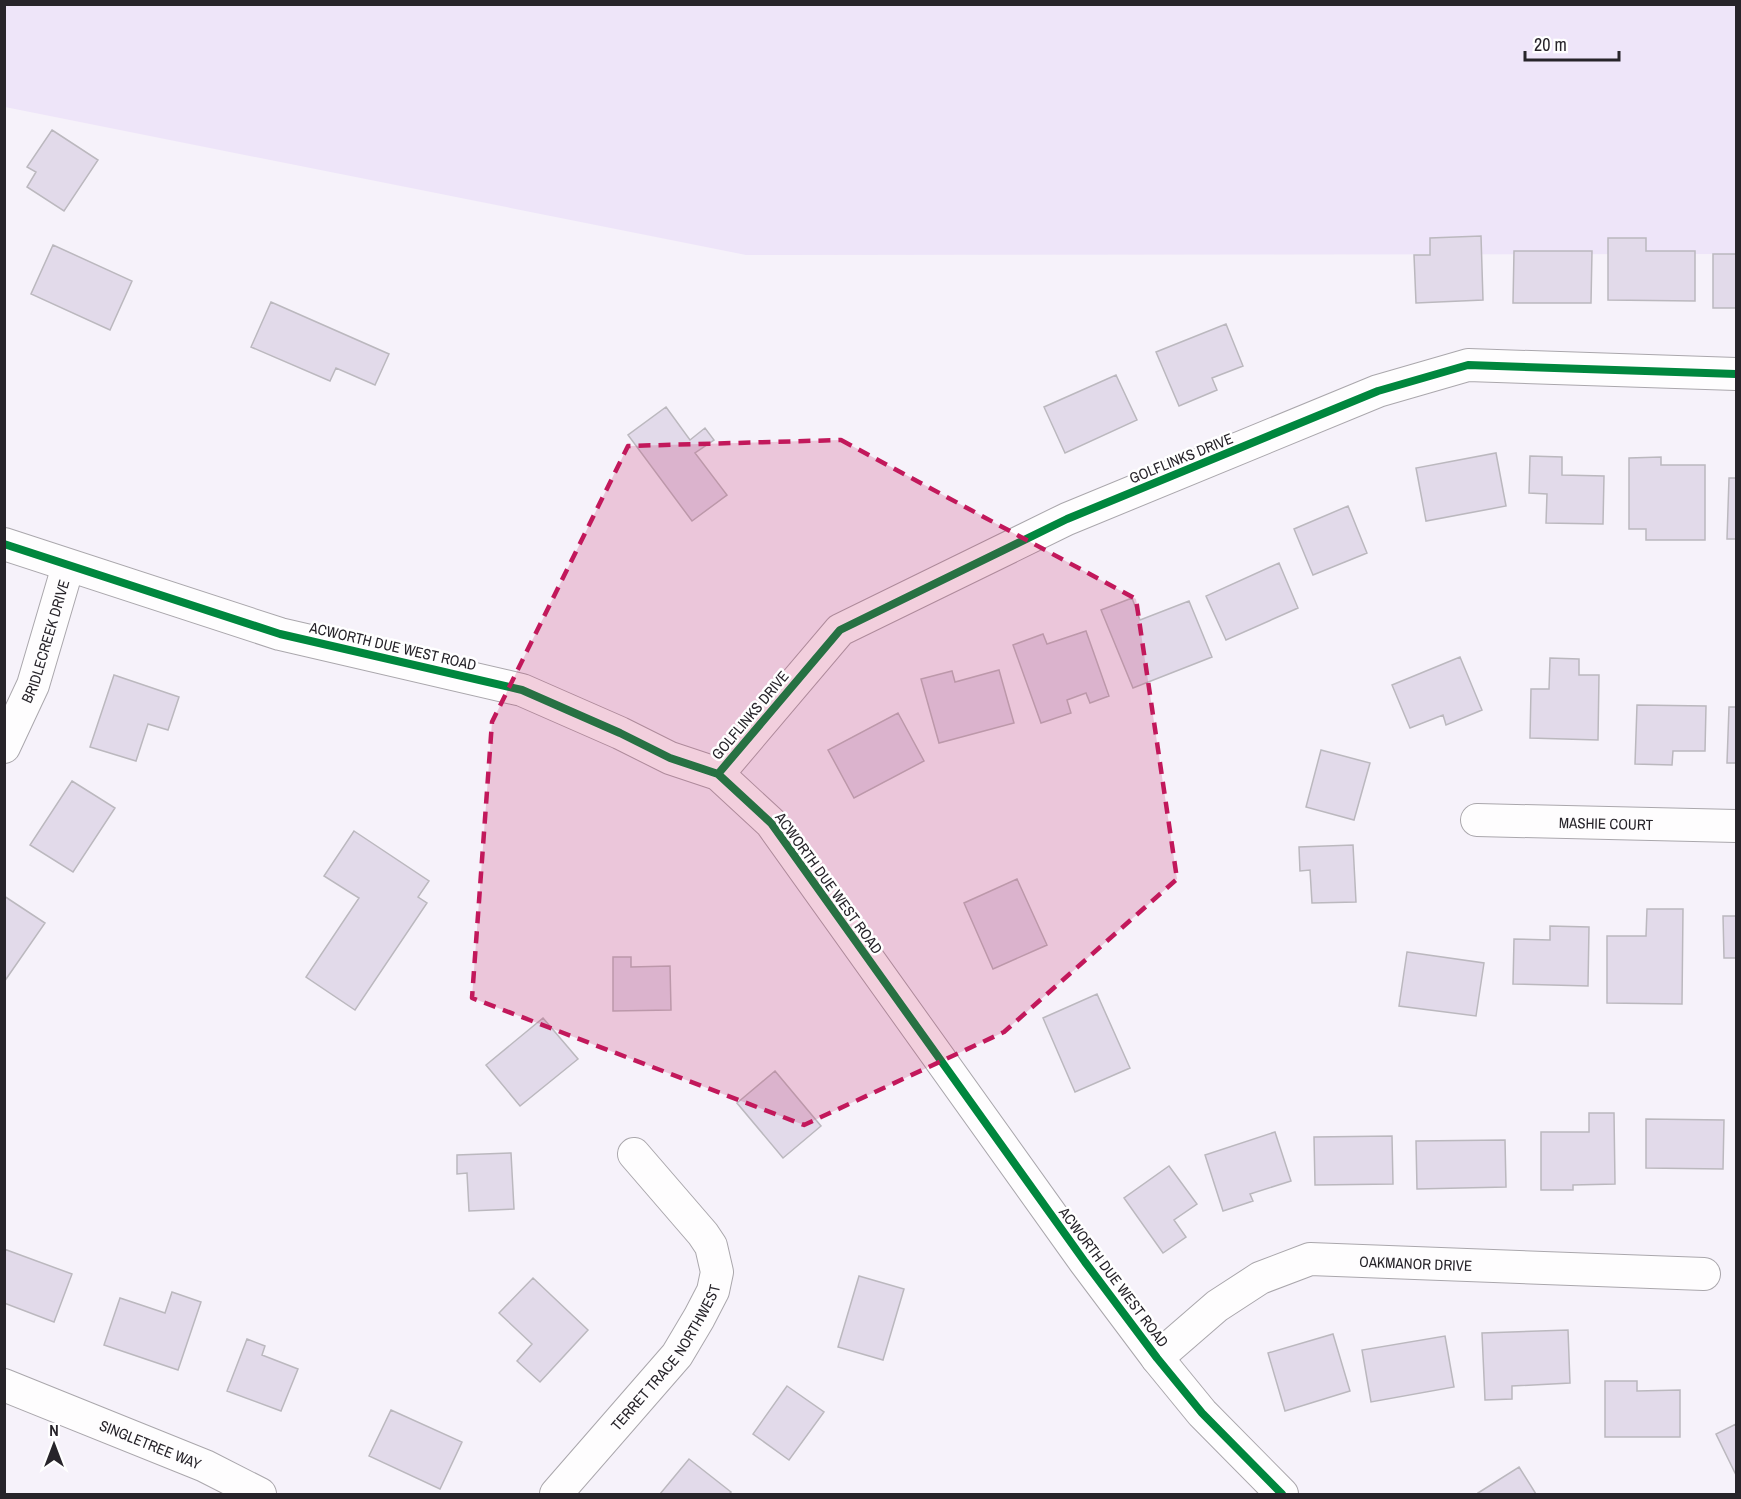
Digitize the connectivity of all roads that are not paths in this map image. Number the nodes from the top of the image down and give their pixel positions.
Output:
1 (1737, 374) edge
2 (4, 544) edge
3 (68, 566) junction
4 (4, 747) edge
5 (718, 774) junction
6 (1477, 820) dead end
7 (1737, 826) edge
8 (634, 1154) dead end
9 (1704, 1274) dead end
10 (1157, 1358) junction
11 (4, 1385) edge
12 (260, 1494) edge
13 (555, 1494) edge
14 (1282, 1494) edge

1 - 5 street, GOLFLINKS DRIVE
2 - 3 street, ACWORTH DUE WEST ROAD
3 - 4 street, BRIDLECREEK DRIVE
3 - 5 street, ACWORTH DUE WEST ROAD
5 - 10 street, ACWORTH DUE WEST ROAD
6 - 7 street, MASHIE COURT
8 - 13 street, TERRET TRACE NORTHWEST
9 - 10 street, OAKMANOR DRIVE
10 - 14 street, ACWORTH DUE WEST ROAD
11 - 12 street, SINGLETREE WAY

